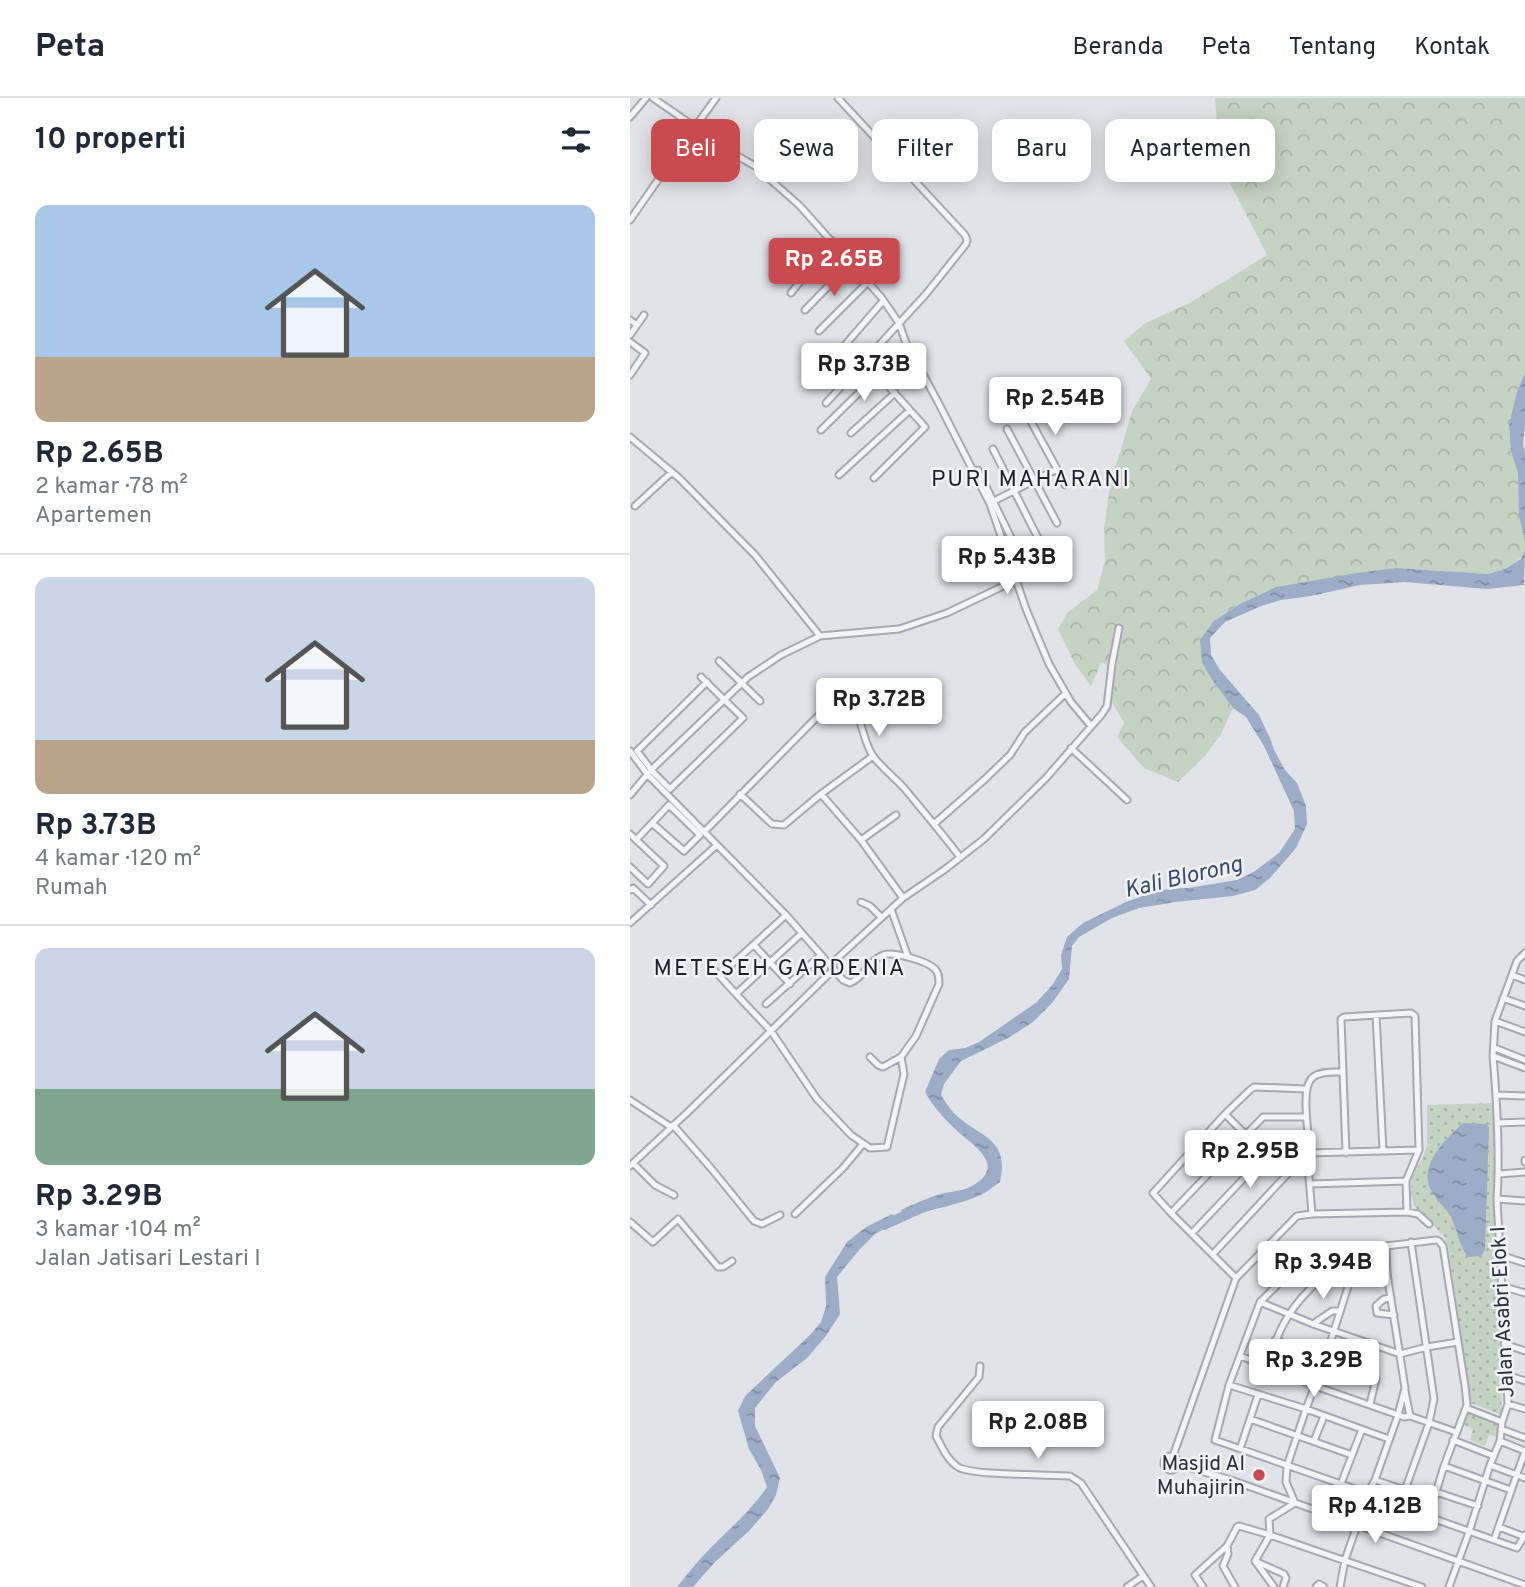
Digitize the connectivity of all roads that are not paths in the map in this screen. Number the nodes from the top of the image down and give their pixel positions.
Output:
1 (646, 98) edge
2 (653, 98) edge
3 (716, 98) edge
4 (838, 98) edge
5 (630, 117) edge
6 (683, 119) edge
7 (701, 119) edge
8 (872, 135) edge
9 (740, 157) edge
10 (657, 182) edge
11 (916, 182) edge
12 (630, 220) edge
13 (831, 240) junction
14 (836, 247) junction
15 (851, 263) junction
16 (807, 273) junction
17 (867, 282) junction
18 (790, 293) dead end
19 (883, 301) junction
20 (805, 310) dead end
21 (644, 315) dead end
22 (630, 320) edge
23 (899, 323) junction
24 (637, 326) junction
25 (819, 331) dead end
26 (630, 335) edge
27 (630, 342) edge
28 (865, 360) junction
29 (630, 374) edge
30 (878, 374) junction
31 (814, 381) dead end
32 (895, 393) junction
33 (826, 403) dead end
34 (910, 410) junction
35 (1029, 418) dead end
36 (1007, 429) dead end
37 (821, 430) dead end
38 (851, 433) dead end
39 (630, 438) edge
40 (993, 449) dead end
41 (1057, 469) junction
42 (978, 470) dead end
43 (672, 472) junction
44 (839, 475) dead end
45 (874, 478) dead end
46 (1035, 480) junction
47 (1065, 485) dead end
48 (1013, 491) junction
49 (992, 502) junction
50 (635, 506) dead end
51 (1057, 523) dead end
52 (1038, 538) dead end
53 (1009, 562) junction
54 (1016, 580) junction
55 (1119, 628) dead end
56 (820, 636) junction
57 (719, 661) dead end
58 (701, 677) dead end
59 (707, 682) junction
60 (741, 684) junction
61 (1066, 693) junction
62 (725, 700) junction
63 (760, 701) dead end
64 (1091, 726) junction
65 (1071, 748) junction
66 (630, 751) edge
67 (873, 756) junction
68 (651, 772) junction
69 (740, 794) junction
70 (821, 794) junction
71 (630, 795) edge
72 (1127, 800) dead end
73 (896, 816) dead end
74 (652, 823) junction
75 (934, 824) junction
76 (704, 832) junction
77 (630, 834) edge
78 (636, 840) junction
79 (861, 840) junction
80 (716, 845) junction
81 (960, 857) junction
82 (630, 867) edge
83 (630, 890) edge
84 (903, 898) junction
85 (861, 902) dead end
86 (651, 905) junction
87 (891, 909) junction
88 (786, 915) junction
89 (881, 917) junction
90 (630, 922) edge
91 (803, 933) junction
92 (754, 945) junction
93 (1525, 953) edge
94 (821, 955) junction
95 (908, 957) junction
96 (771, 964) junction
97 (730, 966) dead end
98 (832, 967) junction
99 (715, 971) dead end
100 (1512, 975) junction
101 (1525, 980) edge
102 (790, 984) junction
103 (736, 994) junction
104 (1503, 998) junction
105 (766, 1004) dead end
106 (1525, 1006) edge
107 (1376, 1015) junction
108 (1495, 1021) junction
109 (771, 1031) junction
110 (1525, 1032) edge
111 (1495, 1048) junction
112 (1493, 1056) junction
113 (901, 1057) junction
114 (870, 1058) dead end
115 (1525, 1060) edge
116 (1525, 1068) edge
117 (1343, 1072) junction
118 (1306, 1089) junction
119 (1496, 1096) junction
120 (1525, 1096) edge
121 (630, 1100) edge
122 (1225, 1114) junction
123 (1306, 1117) junction
124 (1497, 1122) junction
125 (1525, 1122) edge
126 (672, 1126) junction
127 (1246, 1135) junction
128 (863, 1144) junction
129 (1309, 1144) junction
130 (1383, 1150) junction
131 (1419, 1150) junction
132 (1307, 1153) junction
133 (1346, 1153) junction
134 (1266, 1155) junction
135 (632, 1164) edge
136 (1525, 1172) edge
137 (1499, 1174) junction
138 (1406, 1181) junction
139 (1310, 1184) junction
140 (674, 1195) dead end
141 (1497, 1199) junction
142 (1525, 1201) edge
143 (1407, 1212) junction
144 (1171, 1213) junction
145 (795, 1214) dead end
146 (1312, 1214) junction
147 (779, 1215) dead end
148 (630, 1222) edge
149 (1429, 1224) dead end
150 (1192, 1233) junction
151 (1412, 1242) junction
152 (1386, 1246) junction
153 (1324, 1248) junction
154 (1213, 1254) junction
155 (1500, 1255) junction
156 (1305, 1257) junction
157 (732, 1261) dead end
158 (1525, 1263) edge
159 (1352, 1274) junction
160 (1387, 1274) junction
161 (1325, 1276) junction
162 (1236, 1278) junction
163 (1502, 1286) junction
164 (1525, 1293) edge
165 (1391, 1298) junction
166 (1259, 1302) junction
167 (1340, 1311) junction
168 (1288, 1314) junction
169 (1394, 1315) junction
170 (1313, 1324) junction
171 (1334, 1331) junction
172 (1275, 1340) junction
173 (1458, 1342) junction
174 (1504, 1344) junction
175 (1427, 1347) junction
176 (1525, 1351) edge
177 (1400, 1354) junction
178 (1240, 1356) junction
179 (1325, 1359) junction
180 (980, 1366) dead end
181 (1267, 1366) junction
182 (1507, 1375) junction
183 (1525, 1381) edge
184 (1229, 1385) junction
185 (1315, 1386) junction
186 (1405, 1388) junction
187 (1258, 1395) junction
188 (1370, 1404) junction
189 (1508, 1404) junction
190 (1466, 1408) junction
191 (1306, 1409) junction
192 (1525, 1409) edge
193 (1398, 1415) junction
194 (1324, 1416) junction
195 (1410, 1416) junction
196 (1250, 1419) junction
197 (1502, 1422) junction
198 (1429, 1423) junction
199 (1362, 1429) junction
200 (1501, 1429) junction
201 (1456, 1432) junction
202 (1297, 1435) junction
203 (1525, 1438) edge
204 (1389, 1439) junction
205 (1453, 1440) junction
206 (1314, 1441) junction
207 (1500, 1441) junction
208 (1240, 1449) junction
209 (1352, 1455) junction
210 (1173, 1456) junction
211 (1494, 1456) junction
212 (1178, 1464) junction
213 (1490, 1465) junction
214 (1287, 1466) junction
215 (1444, 1466) junction
216 (1516, 1475) junction
217 (1525, 1478) edge
218 (1375, 1480) junction
219 (1485, 1481) junction
220 (1341, 1484) junction
221 (1405, 1490) junction
222 (1511, 1490) junction
223 (1436, 1492) junction
224 (1368, 1493) junction
225 (1295, 1503) junction
226 (1478, 1506) junction
227 (1357, 1525) junction
228 (1499, 1527) junction
229 (1469, 1532) junction
230 (1270, 1535) junction
231 (1525, 1536) edge
232 (1494, 1540) junction
233 (1227, 1546) junction
234 (1214, 1557) junction
235 (1345, 1560) junction
236 (1255, 1561) junction
237 (1458, 1561) junction
238 (1223, 1566) junction
239 (1143, 1576) junction
240 (1525, 1585) edge
241 (1127, 1587) edge
242 (1151, 1587) edge
243 (1203, 1587) edge
244 (1235, 1587) edge
245 (1273, 1587) edge
246 (1283, 1587) edge
247 (1316, 1587) edge
248 (1324, 1587) edge
249 (1340, 1587) edge
250 (1422, 1587) edge
251 (1449, 1587) edge

1 - 5 street
2 - 6 street
3 - 7 street
4 - 8 street
9 - 13 street
10 - 12 street
11 - 23 street
13 - 14 street
13 - 16 street
14 - 15 street
14 - 16 street
15 - 17 street
15 - 20 street
16 - 18 street
17 - 19 street
17 - 25 street
19 - 23 street
19 - 31 street
21 - 24 street
22 - 24 street
23 - 28 street
23 - 53 street
24 - 26 street
27 - 29 street
28 - 30 street
28 - 33 street
30 - 32 street
30 - 37 street
32 - 34 street
32 - 38 street
34 - 44 street
34 - 45 street
35 - 41 street
36 - 46 street
39 - 43 street
40 - 48 street
41 - 46 street
41 - 47 street
42 - 49 street
43 - 50 street
43 - 56 street
46 - 48 street
46 - 51 street
48 - 49 street
48 - 52 street
49 - 53 street
53 - 54 street
54 - 56 street
54 - 61 street
55 - 64 street
56 - 60 street
57 - 60 street
58 - 59 street
59 - 62 street
59 - 68 street
60 - 62 street
60 - 63 street
61 - 64 street
61 - 75 street
62 - 68 street
62 - 68 street
64 - 65 street
65 - 72 street
65 - 81 street
66 - 68 street
67 - 69 street
67 - 70 street
67 - 75 street
68 - 71 street
68 - 76 street
69 - 70 street
69 - 76 street
70 - 79 street
73 - 79 street
74 - 74 street
74 - 78 street
75 - 81 street
76 - 80 street
77 - 78 street
78 - 82 street
79 - 84 street
80 - 86 street
80 - 88 street
81 - 84 street
83 - 86 street
84 - 87 street
85 - 89 street
86 - 90 street
87 - 89 street
87 - 95 street
88 - 91 street
88 - 92 street
89 - 98 street
91 - 94 street
91 - 96 street
92 - 96 street
92 - 97 street
93 - 100 street, Jalan Asabri Elok I
94 - 98 street
94 - 102 street
95 - 98 street
95 - 113 street
96 - 102 street
96 - 103 street
98 - 109 street
99 - 103 street
100 - 101 street
100 - 104 street, Jalan Asabri Elok I
102 - 105 street
103 - 109 street
104 - 106 street
104 - 108 street, Jalan Asabri Elok I
107 - 117 street
107 - 130 street
107 - 131 street
108 - 110 street
108 - 111 street, Jalan Asabri Elok I
109 - 126 street
109 - 128 street
111 - 112 street, Jalan Asabri Elok I
111 - 115 street
112 - 116 street
112 - 119 street, Jalan Asabri Elok I
113 - 114 street
113 - 128 street
117 - 118 street
117 - 133 street
118 - 122 street
118 - 123 street
119 - 120 street
119 - 124 street, Jalan Asabri Elok I
121 - 126 street
122 - 127 street
122 - 144 street
123 - 127 street
123 - 129 street
124 - 125 street
124 - 137 street, Jalan Asabri Elok I
126 - 135 street
126 - 147 street
127 - 134 street
127 - 144 street
128 - 145 street
129 - 132 street
129 - 134 street
130 - 131 street
130 - 133 street
131 - 138 street
132 - 133 street
132 - 139 street
132 - 154 street
134 - 150 street
135 - 140 street
136 - 137 street
137 - 141 street, Jalan Asabri Elok I
138 - 139 street
138 - 143 street
139 - 146 street
141 - 142 street
141 - 155 street, Jalan Asabri Elok I
143 - 146 street
143 - 149 street
144 - 150 street
146 - 162 street
148 - 157 street
150 - 154 street
151 - 152 street
151 - 173 street
151 - 175 street
152 - 153 street
152 - 160 street
153 - 156 street
153 - 161 street
154 - 162 street
155 - 158 street
155 - 163 street, Jalan Asabri Elok I
156 - 161 street
156 - 166 street
159 - 160 street
159 - 161 street
159 - 167 street
160 - 165 street
161 - 168 street
162 - 210 street
163 - 164 street
163 - 174 street, Jalan Asabri Elok I
165 - 169 street
165 - 169 street
166 - 168 street
166 - 178 street
167 - 170 street
167 - 171 street
168 - 170 street
168 - 172 street
169 - 177 street
170 - 171 street
171 - 177 street
171 - 179 street
172 - 179 street
172 - 181 street
173 - 175 street
173 - 190 street
174 - 176 street
174 - 182 street, Jalan Asabri Elok I
175 - 177 street
175 - 198 street
177 - 186 street
178 - 181 street
178 - 184 street
179 - 185 street
179 - 188 street
180 - 239 street
181 - 185 street
182 - 183 street
182 - 189 street, Jalan Asabri Elok I
184 - 187 street
184 - 208 street
185 - 188 street
185 - 191 street
186 - 193 street
186 - 195 street
187 - 191 street
187 - 196 street
188 - 193 street
189 - 192 street
189 - 197 street, Jalan Asabri Elok I
190 - 197 street
190 - 201 street
191 - 194 street
191 - 202 street
193 - 195 street
193 - 204 street
194 - 199 street
194 - 206 street
195 - 198 street
196 - 202 street
196 - 208 street
197 - 200 street, Jalan Asabri Elok I
198 - 201 street
198 - 221 street
199 - 204 street
199 - 209 street
200 - 203 street
200 - 207 street, Jalan Asabri Elok I
201 - 205 street
202 - 206 street
202 - 214 street
204 - 218 street
205 - 211 street
205 - 215 street
206 - 209 street
207 - 211 street, Jalan Asabri Elok I
207 - 216 street
208 - 214 street
209 - 220 street
210 - 212 street
210 - 212 street
211 - 213 street, Jalan Asabri Elok I
212 - 225 street
213 - 216 street
213 - 219 street, Jalan Asabri Elok I
214 - 220 street
214 - 225 street
215 - 219 street
215 - 223 street
216 - 217 street
216 - 222 street
218 - 221 street
218 - 224 street
219 - 222 street
219 - 226 street, Jalan Asabri Elok I
220 - 224 street
221 - 224 street
222 - 228 street
223 - 226 street
223 - 229 street
224 - 227 street
225 - 227 street
225 - 230 street
226 - 229 street, Jalan Asabri Elok I
227 - 235 street
227 - 237 street
228 - 231 street
228 - 232 street
229 - 232 street
229 - 237 street, Jalan Asabri Elok I
230 - 233 street
230 - 235 street
230 - 236 street
231 - 232 street
233 - 234 street
233 - 238 street
234 - 238 street
234 - 243 street
235 - 249 street
235 - 250 street
236 - 245 street
236 - 246 street
237 - 240 street
237 - 251 street, Jalan Asabri Elok I
238 - 244 street
239 - 241 street
239 - 242 street
247 - 248 street

